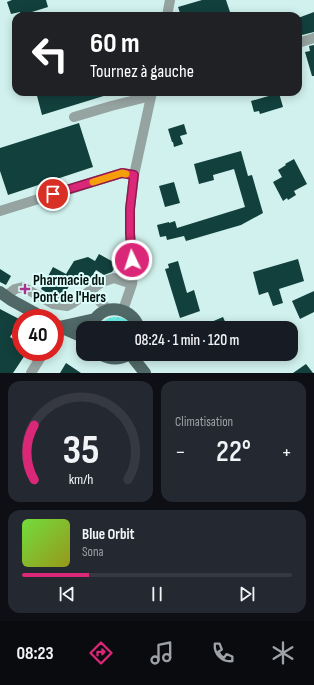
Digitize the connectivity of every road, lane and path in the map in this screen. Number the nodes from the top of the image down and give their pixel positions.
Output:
1 (170, 0) edge
2 (168, 12) edge
3 (314, 38) edge
4 (302, 42) edge
5 (144, 96) edge
6 (151, 96) edge
7 (74, 117) dead end
8 (134, 175) junction
9 (0, 211) edge
10 (132, 284) junction
11 (90, 291) junction
12 (3, 294) edge
13 (28, 309) edge
14 (108, 310) junction
15 (124, 310) junction
16 (95, 321) edge
17 (136, 321) edge
18 (76, 326) edge
19 (64, 327) edge
20 (64, 331) edge
21 (76, 335) edge
22 (38, 361) edge
23 (136, 361) edge
24 (31, 373) edge
25 (145, 373) edge

1 - 2 street
3 - 4 street
5 - 7 street
6 - 8 street
8 - 9 street
8 - 10 street
10 - 11 street
10 - 15 street
11 - 12 street
11 - 14 street
12 - 13 main road
14 - 15 main road
14 - 16 main road
15 - 17 main road
18 - 19 main road
20 - 21 main road
22 - 24 street
23 - 25 main road

